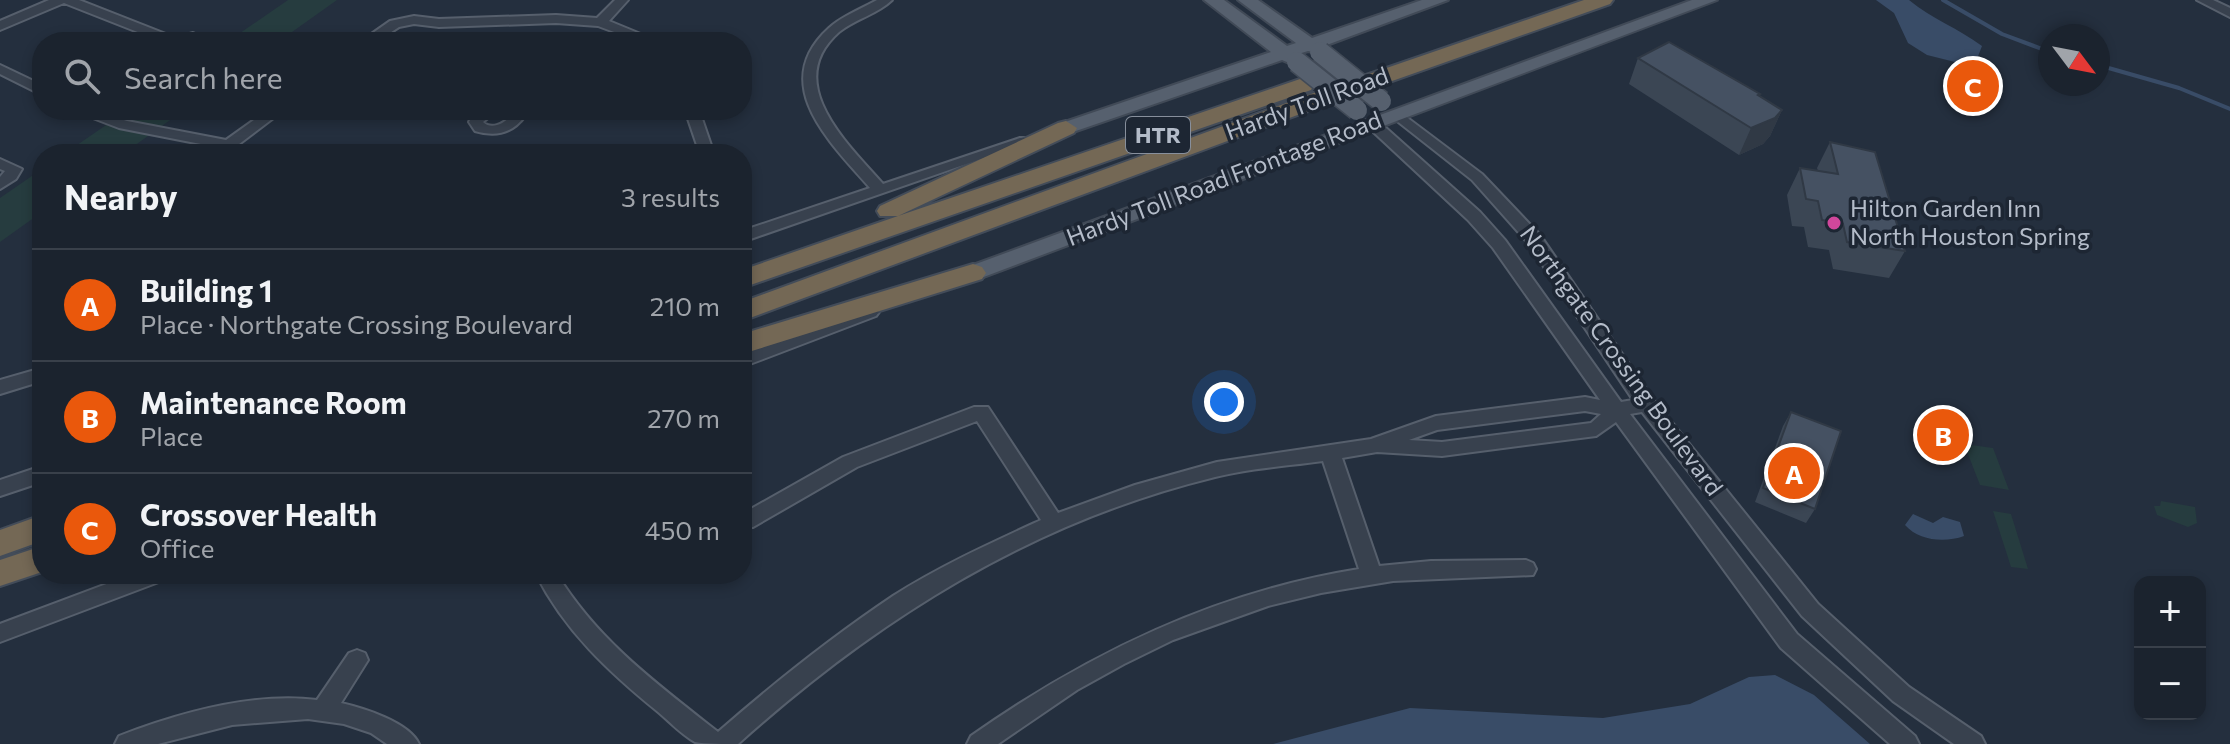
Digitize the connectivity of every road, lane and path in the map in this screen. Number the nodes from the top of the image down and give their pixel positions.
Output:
1 (60, 0) edge
2 (68, 0) edge
3 (622, 0) edge
4 (886, 0) edge
5 (1213, 0) edge
6 (1247, 0) edge
7 (1439, 0) edge
8 (1550, 0) edge
9 (1603, 0) edge
10 (1708, 0) edge
11 (2203, 0) edge
12 (2230, 13) edge
13 (600, 22) junction
14 (0, 26) edge
15 (150, 32) edge
16 (381, 32) edge
17 (626, 32) edge
18 (1315, 48) junction
19 (1291, 58) junction
20 (0, 69) edge
21 (32, 86) edge
22 (1389, 108) junction
23 (1364, 117) junction
24 (109, 120) edge
25 (263, 120) edge
26 (478, 120) edge
27 (514, 120) edge
28 (696, 120) edge
29 (1066, 128) junction
30 (198, 144) edge
31 (230, 144) edge
32 (707, 144) edge
33 (0, 164) edge
34 (0, 184) edge
35 (880, 190) junction
36 (752, 234) edge
37 (1534, 239) junction
38 (1499, 244) junction
39 (973, 273) junction
40 (754, 274) edge
41 (752, 308) edge
42 (752, 341) edge
43 (752, 357) edge
44 (32, 377) edge
45 (0, 387) edge
46 (1646, 404) junction
47 (1617, 410) junction
48 (1372, 446) junction
49 (1330, 452) junction
50 (32, 477) edge
51 (0, 488) edge
52 (752, 518) edge
53 (1054, 523) junction
54 (32, 532) edge
55 (0, 543) edge
56 (32, 562) edge
57 (1526, 569) dead end
58 (0, 573) edge
59 (1372, 575) junction
60 (130, 584) edge
61 (553, 584) edge
62 (0, 633) edge
63 (357, 660) dead end
64 (323, 710) junction
65 (127, 744) edge
66 (407, 744) edge
67 (715, 744) edge
68 (721, 744) edge
69 (979, 744) edge
70 (1907, 744) edge
71 (1973, 744) edge

1 - 14 street
2 - 15 street
3 - 13 street
4 - 35 street
5 - 19 main road, Northgate Crossing Boulevard
6 - 18 main road, Northgate Crossing Boulevard
7 - 18 main road
8 - 40 highway, Hardy Toll Road / HTR
9 - 41 highway, Hardy Toll Road / HTR
10 - 22 main road, Hardy Toll Road Frontage Road
11 - 12 street
13 - 16 street
13 - 17 street
18 - 19 main road
18 - 22 main road, Northgate Crossing Boulevard, bridge
19 - 23 main road, Northgate Crossing Boulevard, bridge
19 - 29 main road
20 - 21 street
22 - 23 main road, Hardy Toll Road Frontage Road
22 - 37 street, Northgate Crossing Boulevard
23 - 38 street, Northgate Crossing Boulevard
23 - 39 main road, Hardy Toll Road Frontage Road
24 - 30 street
25 - 31 street
26 - 27 street
28 - 32 street
29 - 35 street
29 - 40 highway
33 - 34 street
35 - 36 street
37 - 38 street
37 - 46 street, Northgate Crossing Boulevard
38 - 47 street, Northgate Crossing Boulevard
39 - 42 highway
39 - 43 street, Hardy Toll Road Frontage Road
44 - 45 street
46 - 47 street
46 - 71 street, Northgate Crossing Boulevard
47 - 48 street
47 - 48 street
47 - 70 street, Northgate Crossing Boulevard
48 - 49 street
49 - 53 street
49 - 59 street
50 - 51 street
52 - 53 street
53 - 68 street
54 - 55 highway
56 - 58 highway
57 - 59 street
59 - 69 street
60 - 62 street
61 - 67 street
63 - 64 street
64 - 65 street
64 - 66 street

